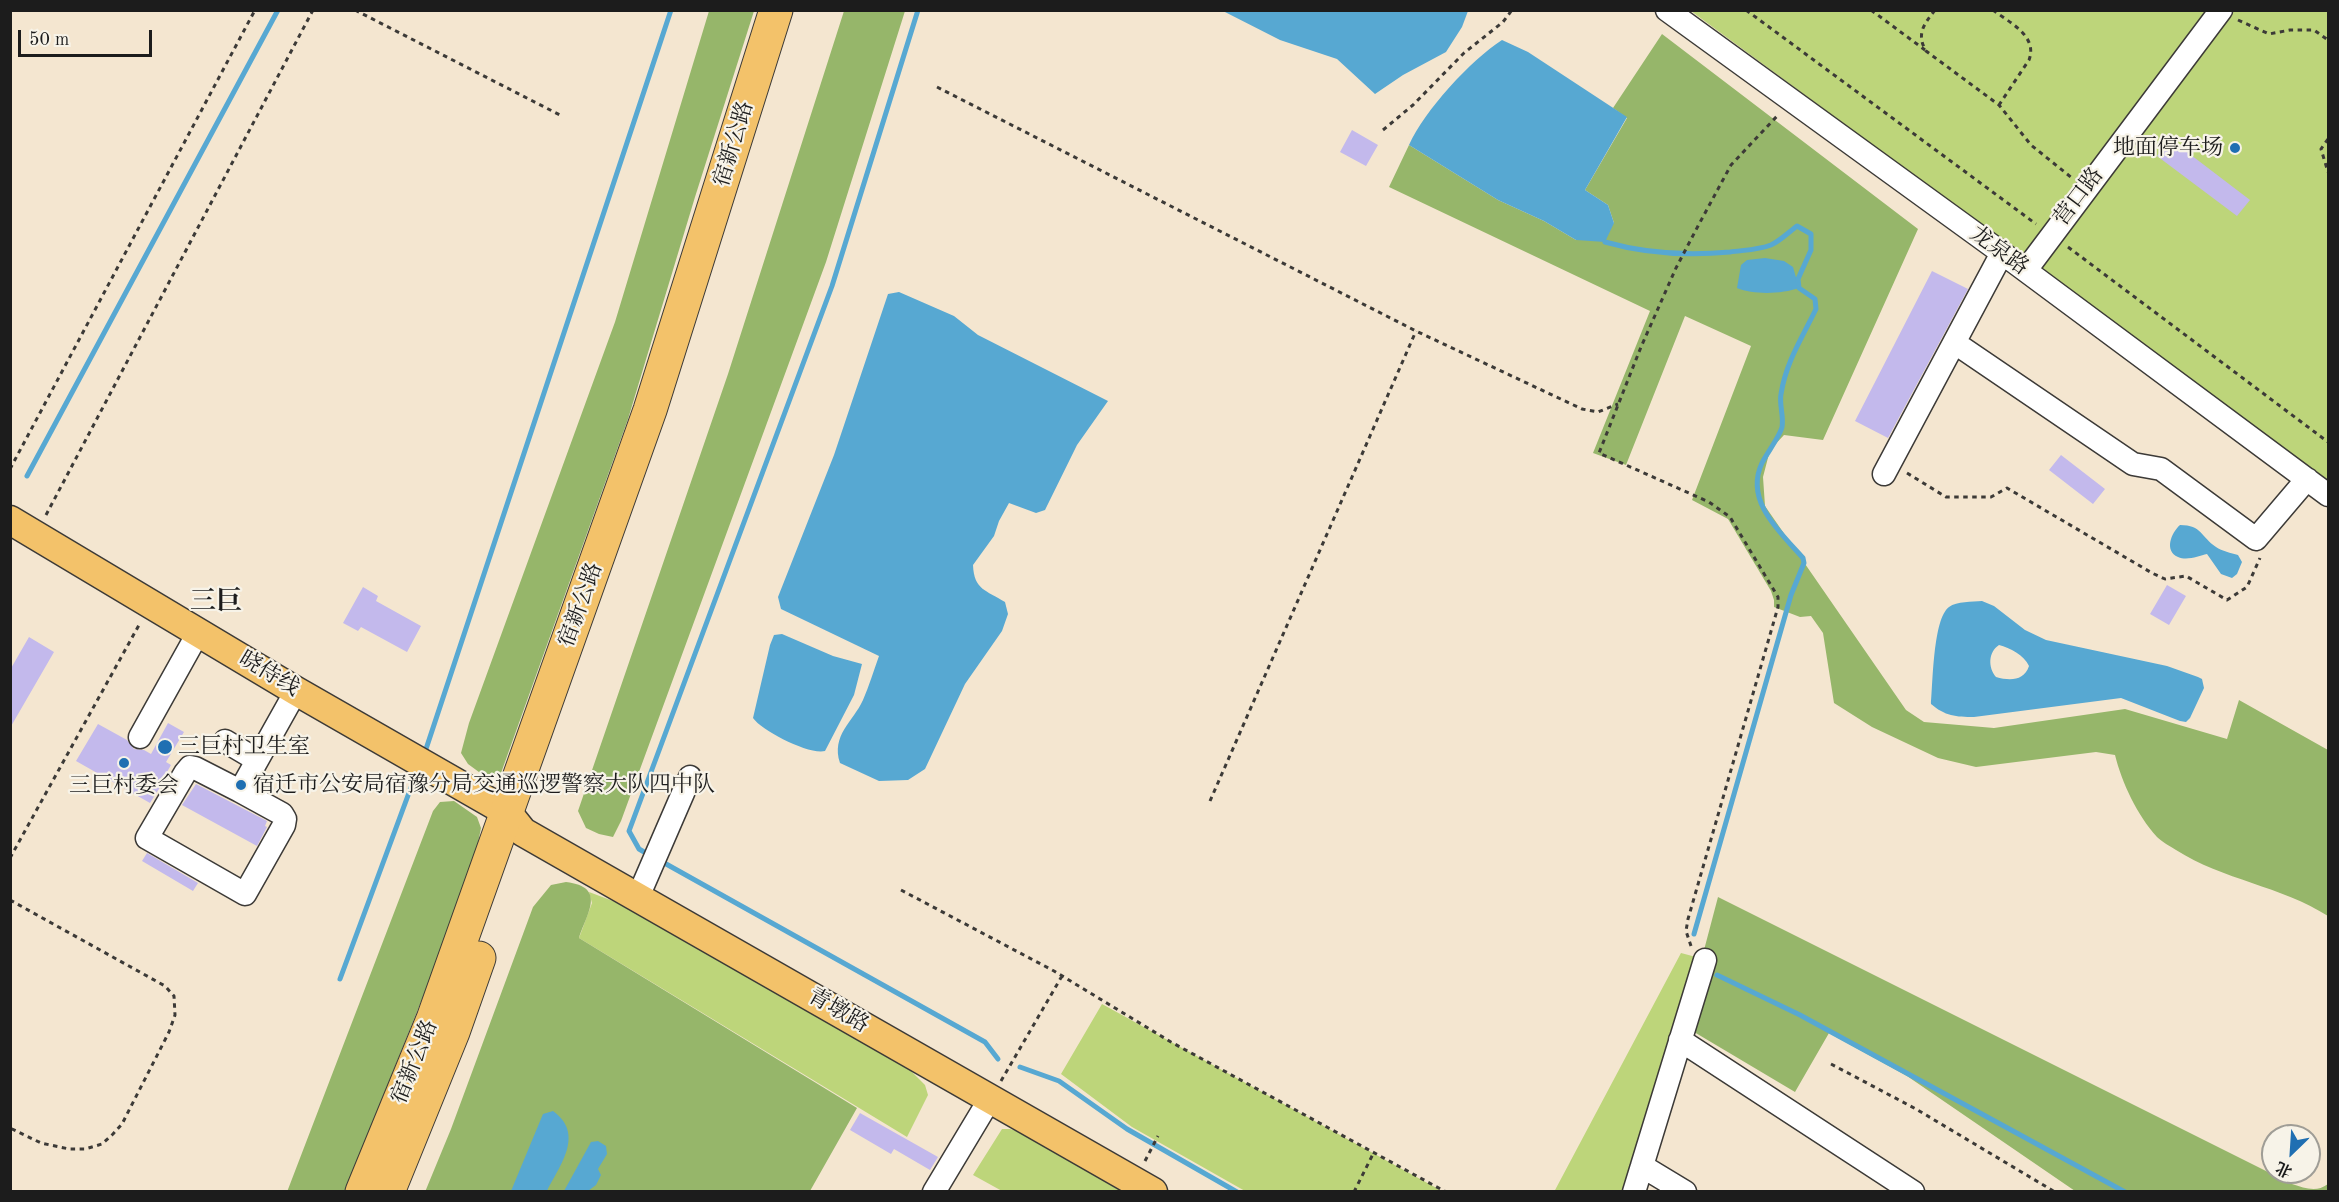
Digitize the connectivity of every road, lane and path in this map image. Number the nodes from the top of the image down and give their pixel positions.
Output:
1 (255, 10) edge
2 (313, 10) edge
3 (355, 10) edge
4 (776, 10) edge
5 (798, 10) edge
6 (1512, 10) edge
7 (1667, 10) edge
8 (1871, 10) edge
9 (1935, 10) edge
10 (1993, 10) edge
11 (2227, 14) edge
12 (2328, 40) edge
13 (1926, 51) junction
14 (937, 87) dead end
15 (1792, 101) junction
16 (1999, 105) junction
17 (560, 115) dead end
18 (1383, 130) dead end
19 (2328, 139) edge
20 (2328, 172) edge
21 (2085, 189) junction
22 (2002, 253) junction
23 (2026, 270) junction
24 (1416, 331) junction
25 (1955, 343) dead end
26 (1618, 404) junction
27 (1887, 468) joint
28 (10, 469) edge
29 (2307, 479) junction
30 (2328, 495) edge
31 (10, 520) edge
32 (35, 535) junction
33 (2256, 539) junction
34 (150, 604) junction
35 (198, 633) junction
36 (296, 691) junction
37 (140, 737) dead end
38 (225, 741) dead end
39 (257, 760) junction
40 (690, 777) dead end
41 (240, 791) junction
42 (1210, 801) dead end
43 (515, 822) junction
44 (10, 858) edge
45 (901, 890) dead end
46 (638, 897) junction
47 (10, 900) edge
48 (1705, 960) joint
49 (1062, 976) junction
50 (1680, 1040) junction
51 (1832, 1064) dead end
52 (991, 1097) junction
53 (10, 1128) edge
54 (1157, 1137) dead end
55 (1152, 1148) dead end
56 (1374, 1152) junction
57 (1642, 1166) junction
58 (362, 1191) edge
59 (388, 1191) edge
60 (934, 1191) edge
61 (1153, 1191) edge
62 (1354, 1191) edge
63 (1446, 1191) edge
64 (1634, 1191) edge
65 (1685, 1191) edge
66 (1913, 1191) edge
67 (2055, 1191) edge

1 - 28 path
2 - 32 path
3 - 17 path
4 - 43 highway, 宿新公路
5 - 43 highway, 宿新公路
6 - 18 path
7 - 15 street, 龙泉路
8 - 13 path
9 - 13 path
10 - 16 path
11 - 12 path
11 - 21 street, 营口路
13 - 16 path
14 - 24 path
15 - 22 street, 龙泉路
15 - 26 path
16 - 21 path
19 - 20 path
21 - 23 street, 营口路
22 - 23 street, 龙泉路
22 - 27 street
23 - 29 street, 龙泉路
24 - 26 path
24 - 42 path
25 - 33 street
26 - 48 path
27 - 33 path
29 - 30 street, 龙泉路
29 - 33 street
31 - 32 main road, 晓侍线
32 - 34 main road, 晓侍线
34 - 35 main road, 晓侍线
34 - 44 path
35 - 36 main road, 晓侍线
35 - 37 street
36 - 39 street
36 - 43 main road, 晓侍线
38 - 39 street
39 - 41 street
40 - 46 street
41 - 41 street
43 - 46 main road, 青墩路
43 - 58 highway, 宿新公路
43 - 59 highway, 宿新公路
45 - 49 path
46 - 52 main road, 青墩路
47 - 53 path
48 - 50 street
49 - 52 path
49 - 56 path
50 - 57 street
50 - 66 street
51 - 67 path
52 - 60 street
52 - 61 main road, 青墩路
54 - 55 path
56 - 62 path
56 - 63 path
57 - 64 street
57 - 65 street

